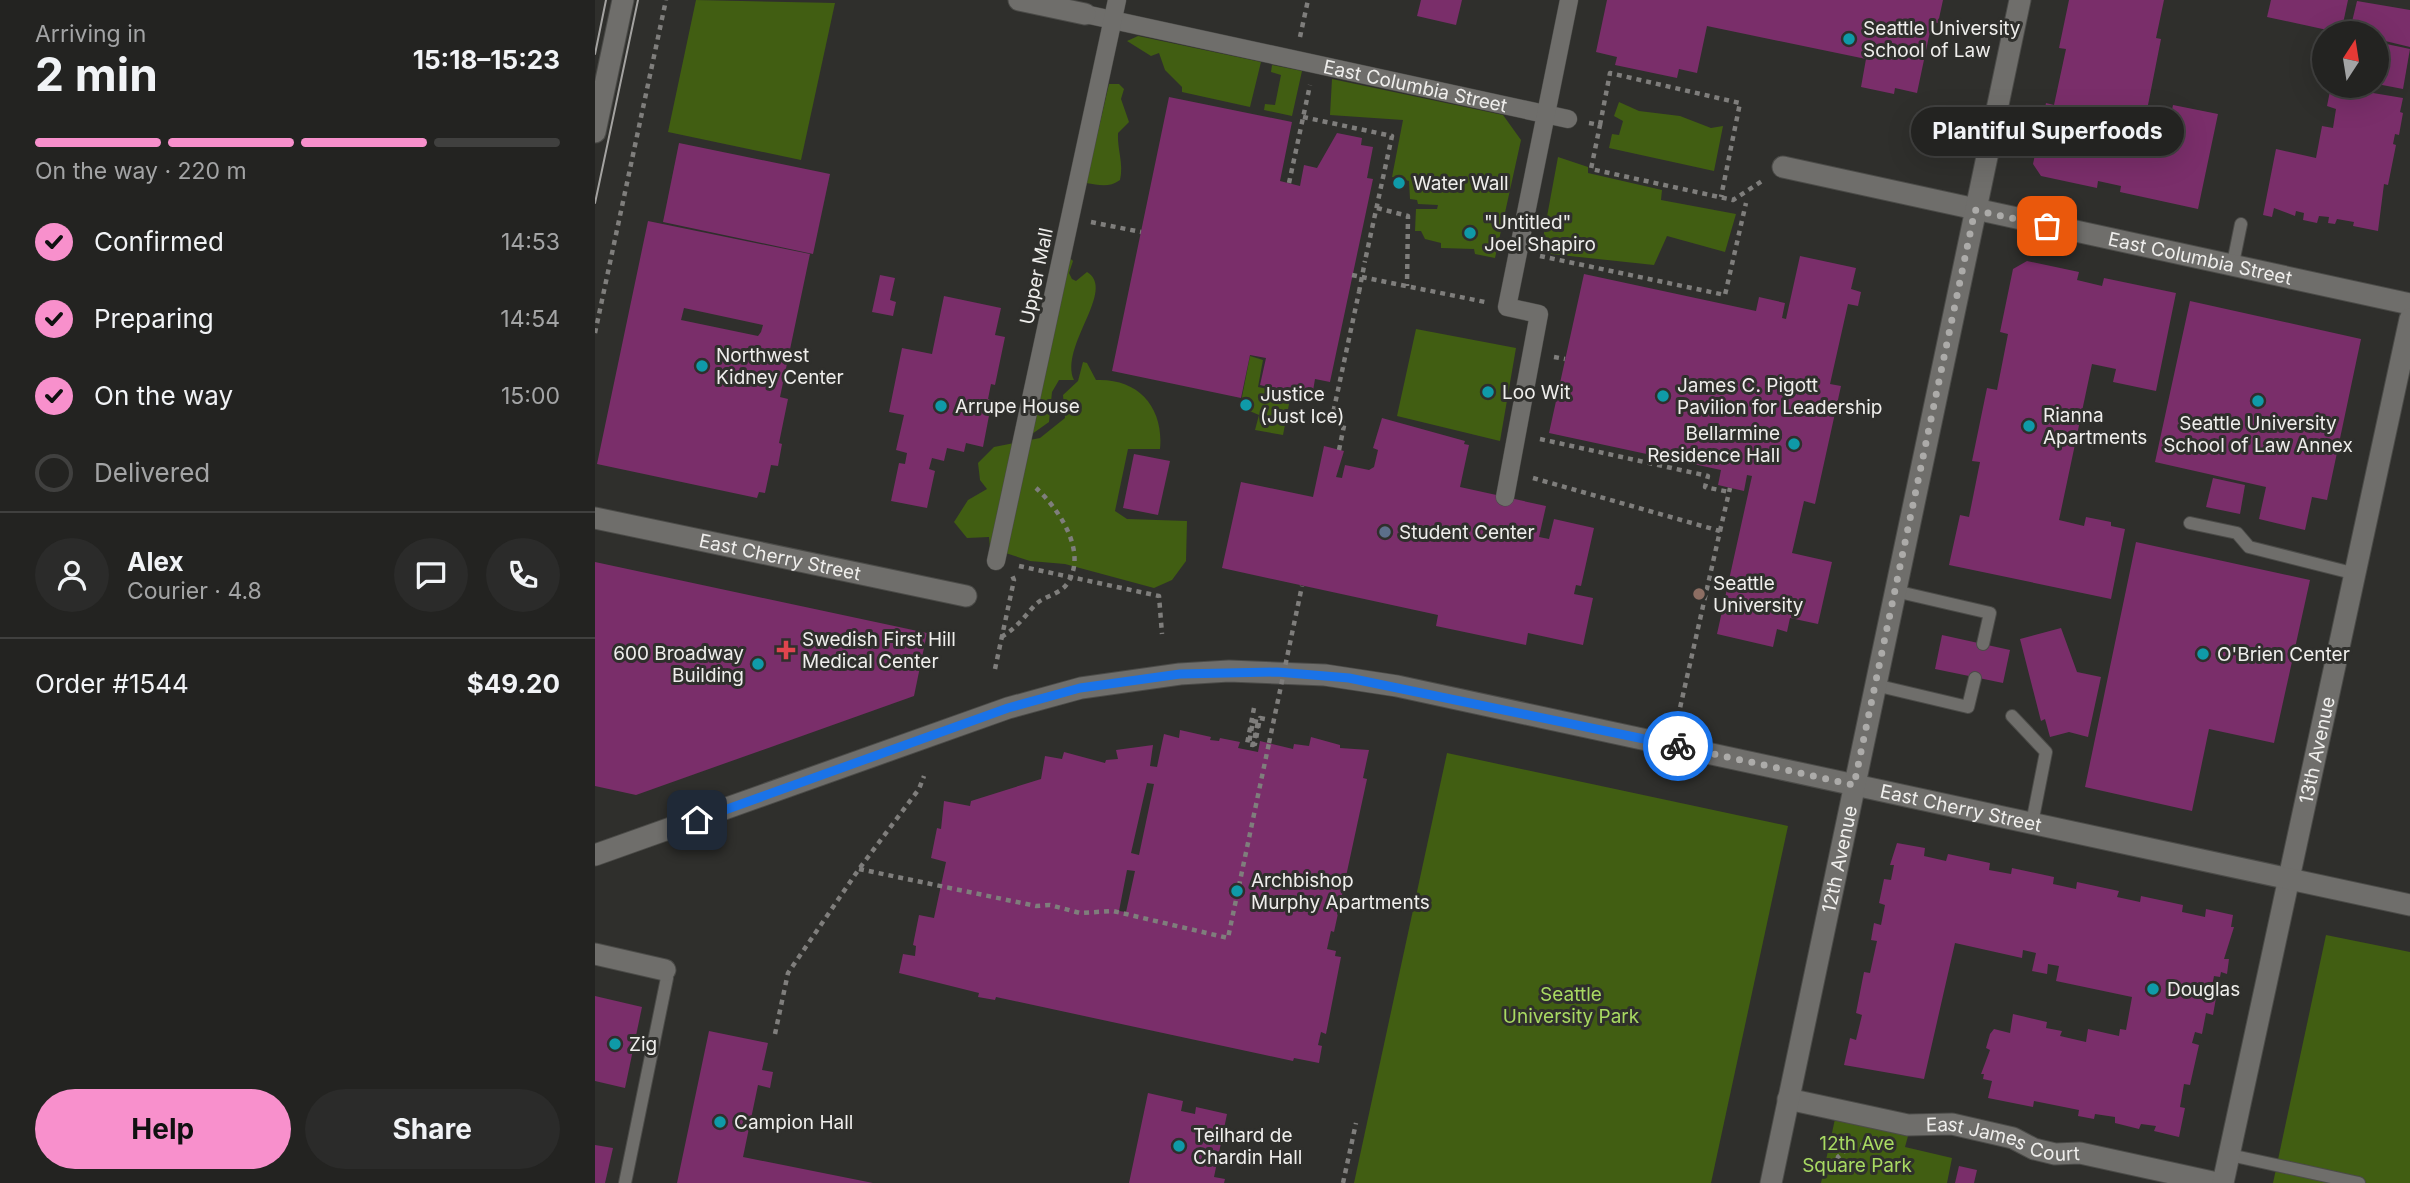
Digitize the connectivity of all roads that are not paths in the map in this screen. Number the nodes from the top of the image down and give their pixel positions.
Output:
1 (623, 0) edge
2 (1019, 0) edge
3 (1117, 0) edge
4 (1569, 0) edge
5 (2020, 0) edge
6 (1085, 13) joint
7 (1113, 19) junction
8 (1547, 114) junction
9 (1568, 119) road end
10 (595, 132) edge
11 (1783, 167) dead end
12 (1975, 210) junction
13 (2241, 224) dead end
14 (2232, 268) junction
15 (2410, 304) edge
16 (2410, 319) edge
17 (1505, 497) dead end
18 (595, 517) edge
19 (2190, 523) dead end
20 (996, 561) dead end
21 (2356, 574) junction
22 (1895, 591) junction
23 (966, 596) dead end
24 (1983, 644) dead end
25 (1975, 678) dead end
26 (1875, 685) junction
27 (2012, 716) dead end
28 (1854, 785) junction
29 (2032, 823) junction
30 (595, 855) edge
31 (2291, 879) junction
32 (2410, 905) edge
33 (595, 954) edge
34 (665, 970) joint
35 (1788, 1099) junction
36 (2230, 1155) junction
37 (625, 1183) edge
38 (1771, 1183) edge
39 (2217, 1183) edge
40 (2223, 1183) edge
41 (2359, 1183) edge

1 - 10 main road
2 - 6 main road, East Columbia Street
3 - 7 street, Upper Mall
4 - 8 street
5 - 12 main road, 12th Avenue
6 - 7 street, East Columbia Street
7 - 8 street, East Columbia Street
7 - 20 street, Upper Mall
8 - 9 street, East Columbia Street
8 - 17 street
11 - 12 main road, East Columbia Street
12 - 14 main road, East Columbia Street
12 - 22 main road, 12th Avenue
13 - 14 lane
14 - 15 main road, East Columbia Street
16 - 21 main road, 13th Avenue
18 - 23 main road, East Cherry Street
19 - 21 lane
21 - 31 main road, 13th Avenue
22 - 24 lane
22 - 26 main road, 12th Avenue
25 - 26 lane
26 - 28 main road, 12th Avenue
27 - 29 lane
28 - 29 main road, East Cherry Street
28 - 30 main road, East Cherry Street
28 - 35 main road, 12th Avenue
29 - 31 main road, East Cherry Street
31 - 32 main road, East Cherry Street
31 - 36 main road, 13th Avenue
33 - 34 main road
34 - 37 lane
35 - 38 main road, 12th Avenue
35 - 39 main road, East James Court
36 - 40 main road, 13th Avenue
36 - 41 lane

